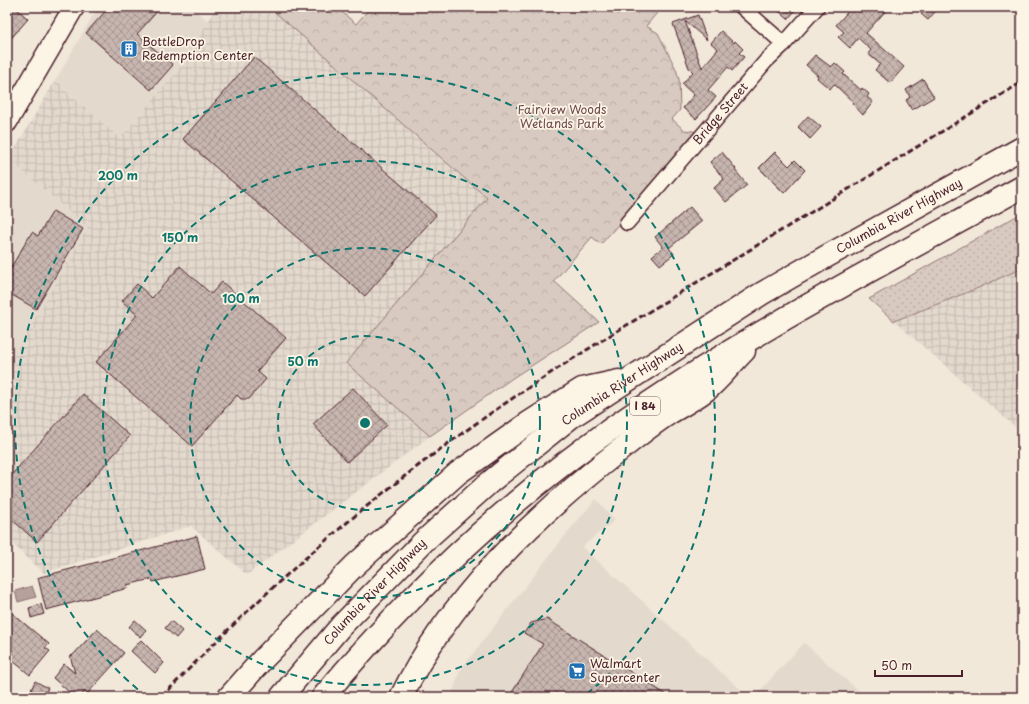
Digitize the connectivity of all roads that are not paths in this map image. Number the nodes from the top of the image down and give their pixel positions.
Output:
1 (74, 7) edge
2 (742, 7) edge
3 (816, 7) edge
4 (784, 44) junction
5 (7, 122) edge
6 (1022, 148) edge
7 (1022, 187) edge
8 (627, 223) dead end
9 (763, 331) junction
10 (630, 379) junction
11 (229, 697) edge
12 (281, 697) edge
13 (323, 697) edge
14 (401, 697) edge

1 - 5 main road
2 - 4 street
3 - 4 street, Bridge Street
4 - 8 street, Bridge Street
6 - 10 highway, Columbia River Highway / I 84
7 - 9 highway, I 84
9 - 13 highway, I 84
9 - 14 highway
10 - 11 highway
10 - 12 highway, Columbia River Highway / I 84

